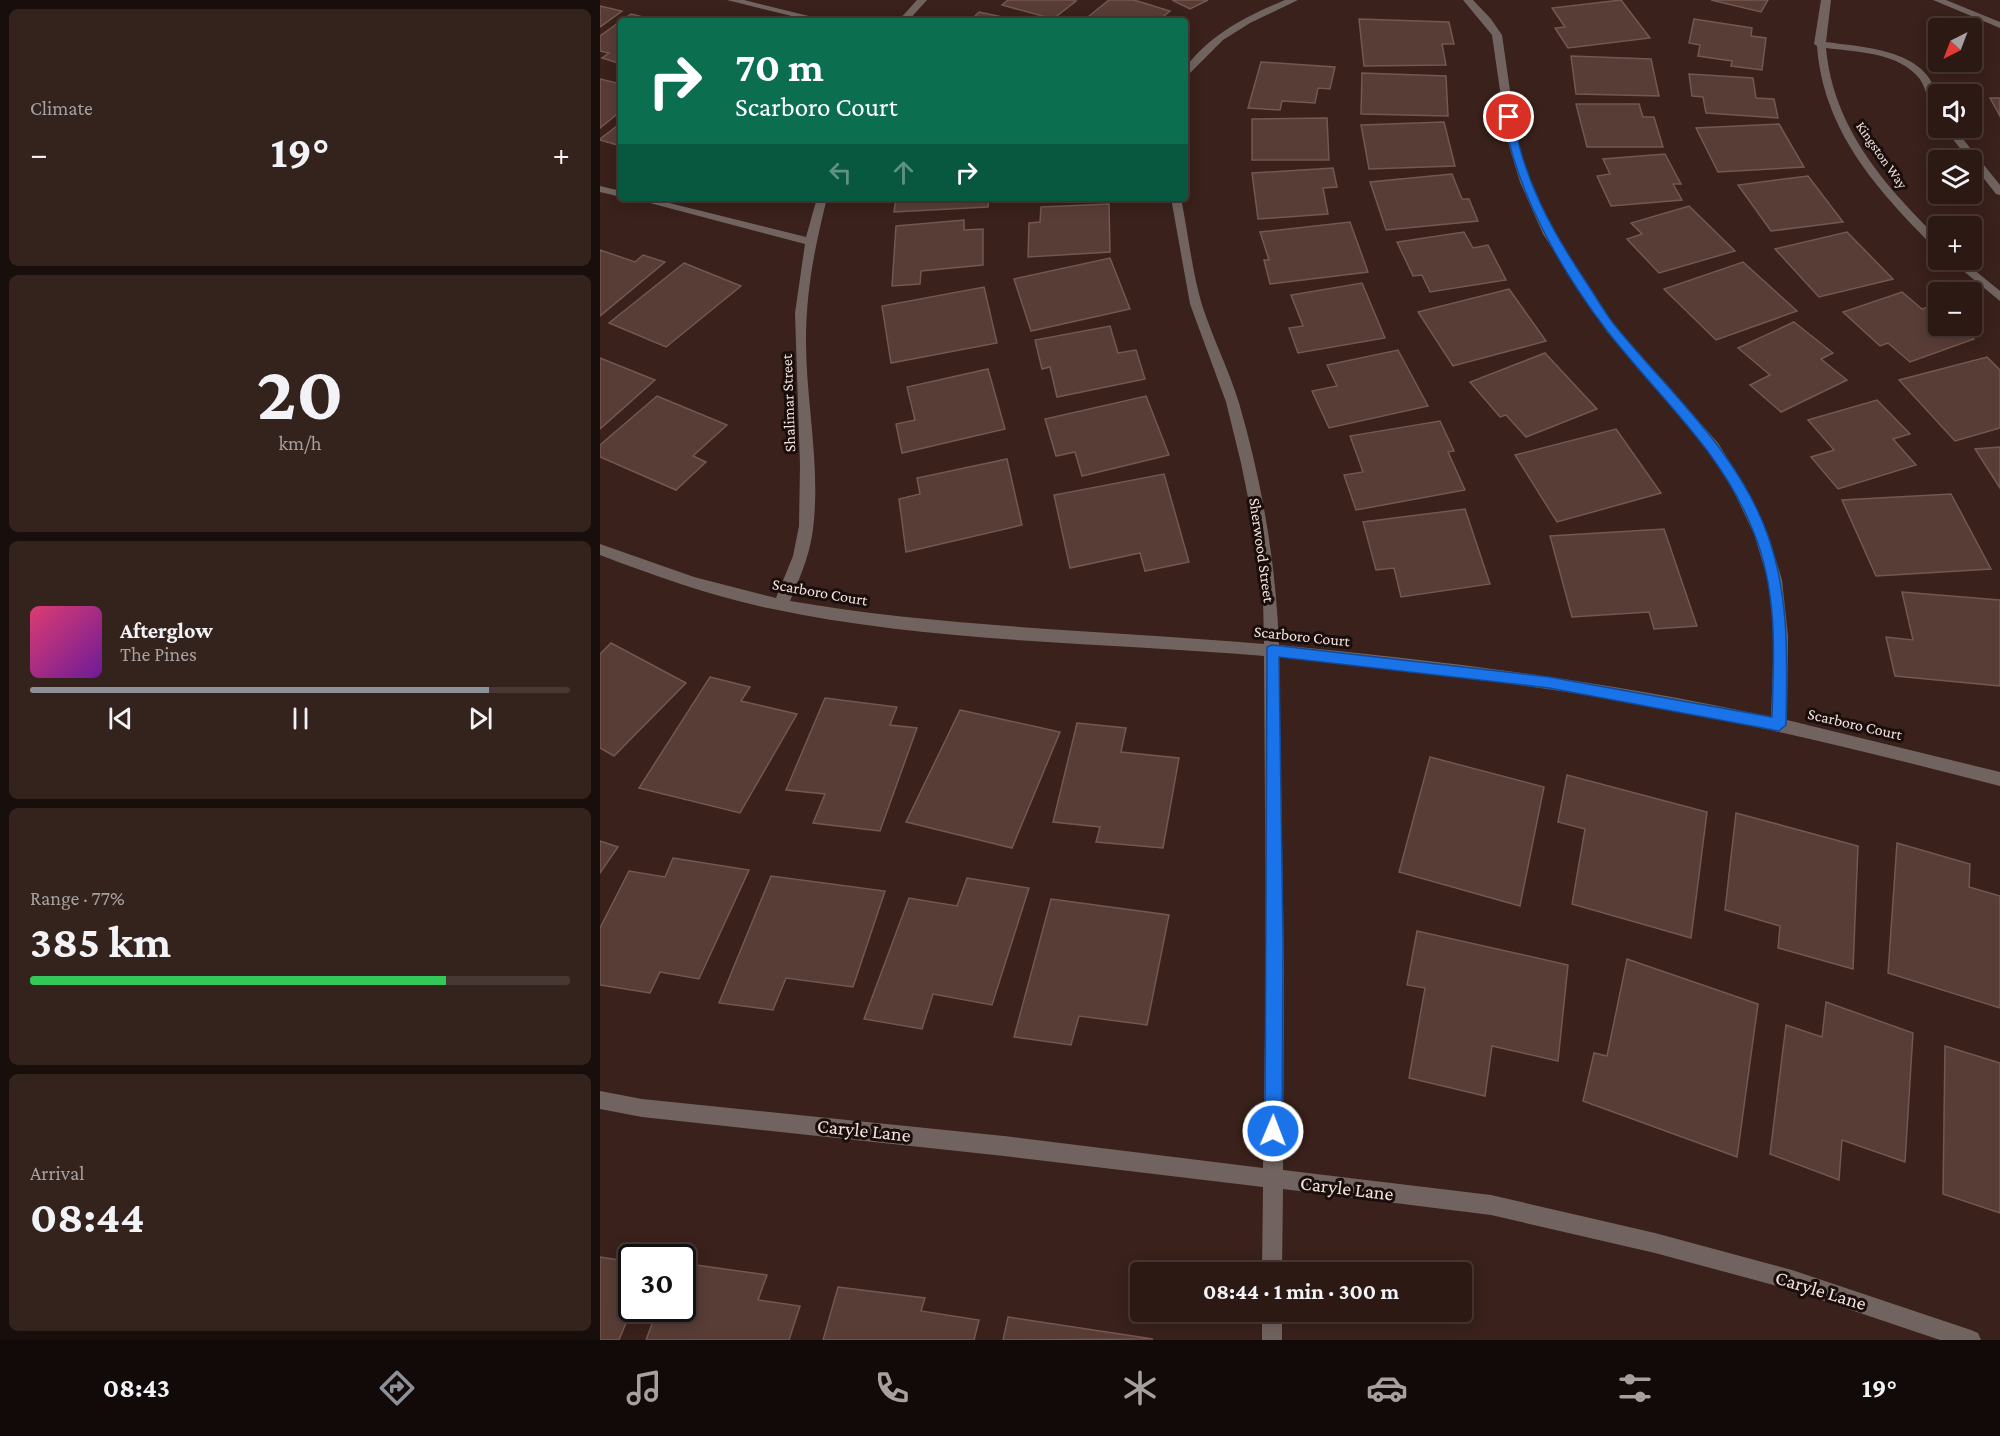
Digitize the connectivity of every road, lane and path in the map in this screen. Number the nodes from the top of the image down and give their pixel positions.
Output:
1 (732, 0) edge
2 (922, 0) edge
3 (1293, 0) edge
4 (1468, 0) edge
5 (1826, 0) edge
6 (1938, 0) edge
7 (811, 18) edge
8 (906, 18) edge
9 (2000, 25) edge
10 (1819, 44) junction
11 (1188, 71) edge
12 (1928, 86) edge
13 (1957, 138) edge
14 (600, 189) edge
15 (2000, 192) edge
16 (618, 193) edge
17 (648, 201) edge
18 (821, 201) edge
19 (1177, 201) edge
20 (1928, 233) edge
21 (812, 243) junction
22 (1967, 270) edge
23 (2000, 297) edge
24 (600, 549) edge
25 (781, 604) junction
26 (1272, 651) junction
27 (1779, 725) junction
28 (2000, 779) edge
29 (600, 1101) edge
30 (1273, 1179) junction
31 (1272, 1262) edge
32 (1272, 1322) edge
33 (1272, 1340) edge
34 (1971, 1340) edge

1 - 7 street
2 - 8 street
3 - 11 street
4 - 27 street
5 - 10 street, Kingston Way
6 - 9 street
10 - 12 street
10 - 20 street, Kingston Way
13 - 15 street
14 - 16 street
17 - 21 street
18 - 21 street, Shalimar Street
19 - 26 street, Sherwood Street
21 - 25 street, Shalimar Street
22 - 23 street
24 - 25 street, Scarboro Court
25 - 26 street, Scarboro Court
26 - 27 street, Scarboro Court
26 - 30 street, Sherwood Street
27 - 28 street, Scarboro Court
29 - 30 street, Caryle Lane
30 - 31 street, Sherwood Street
30 - 34 street, Caryle Lane
32 - 33 street

